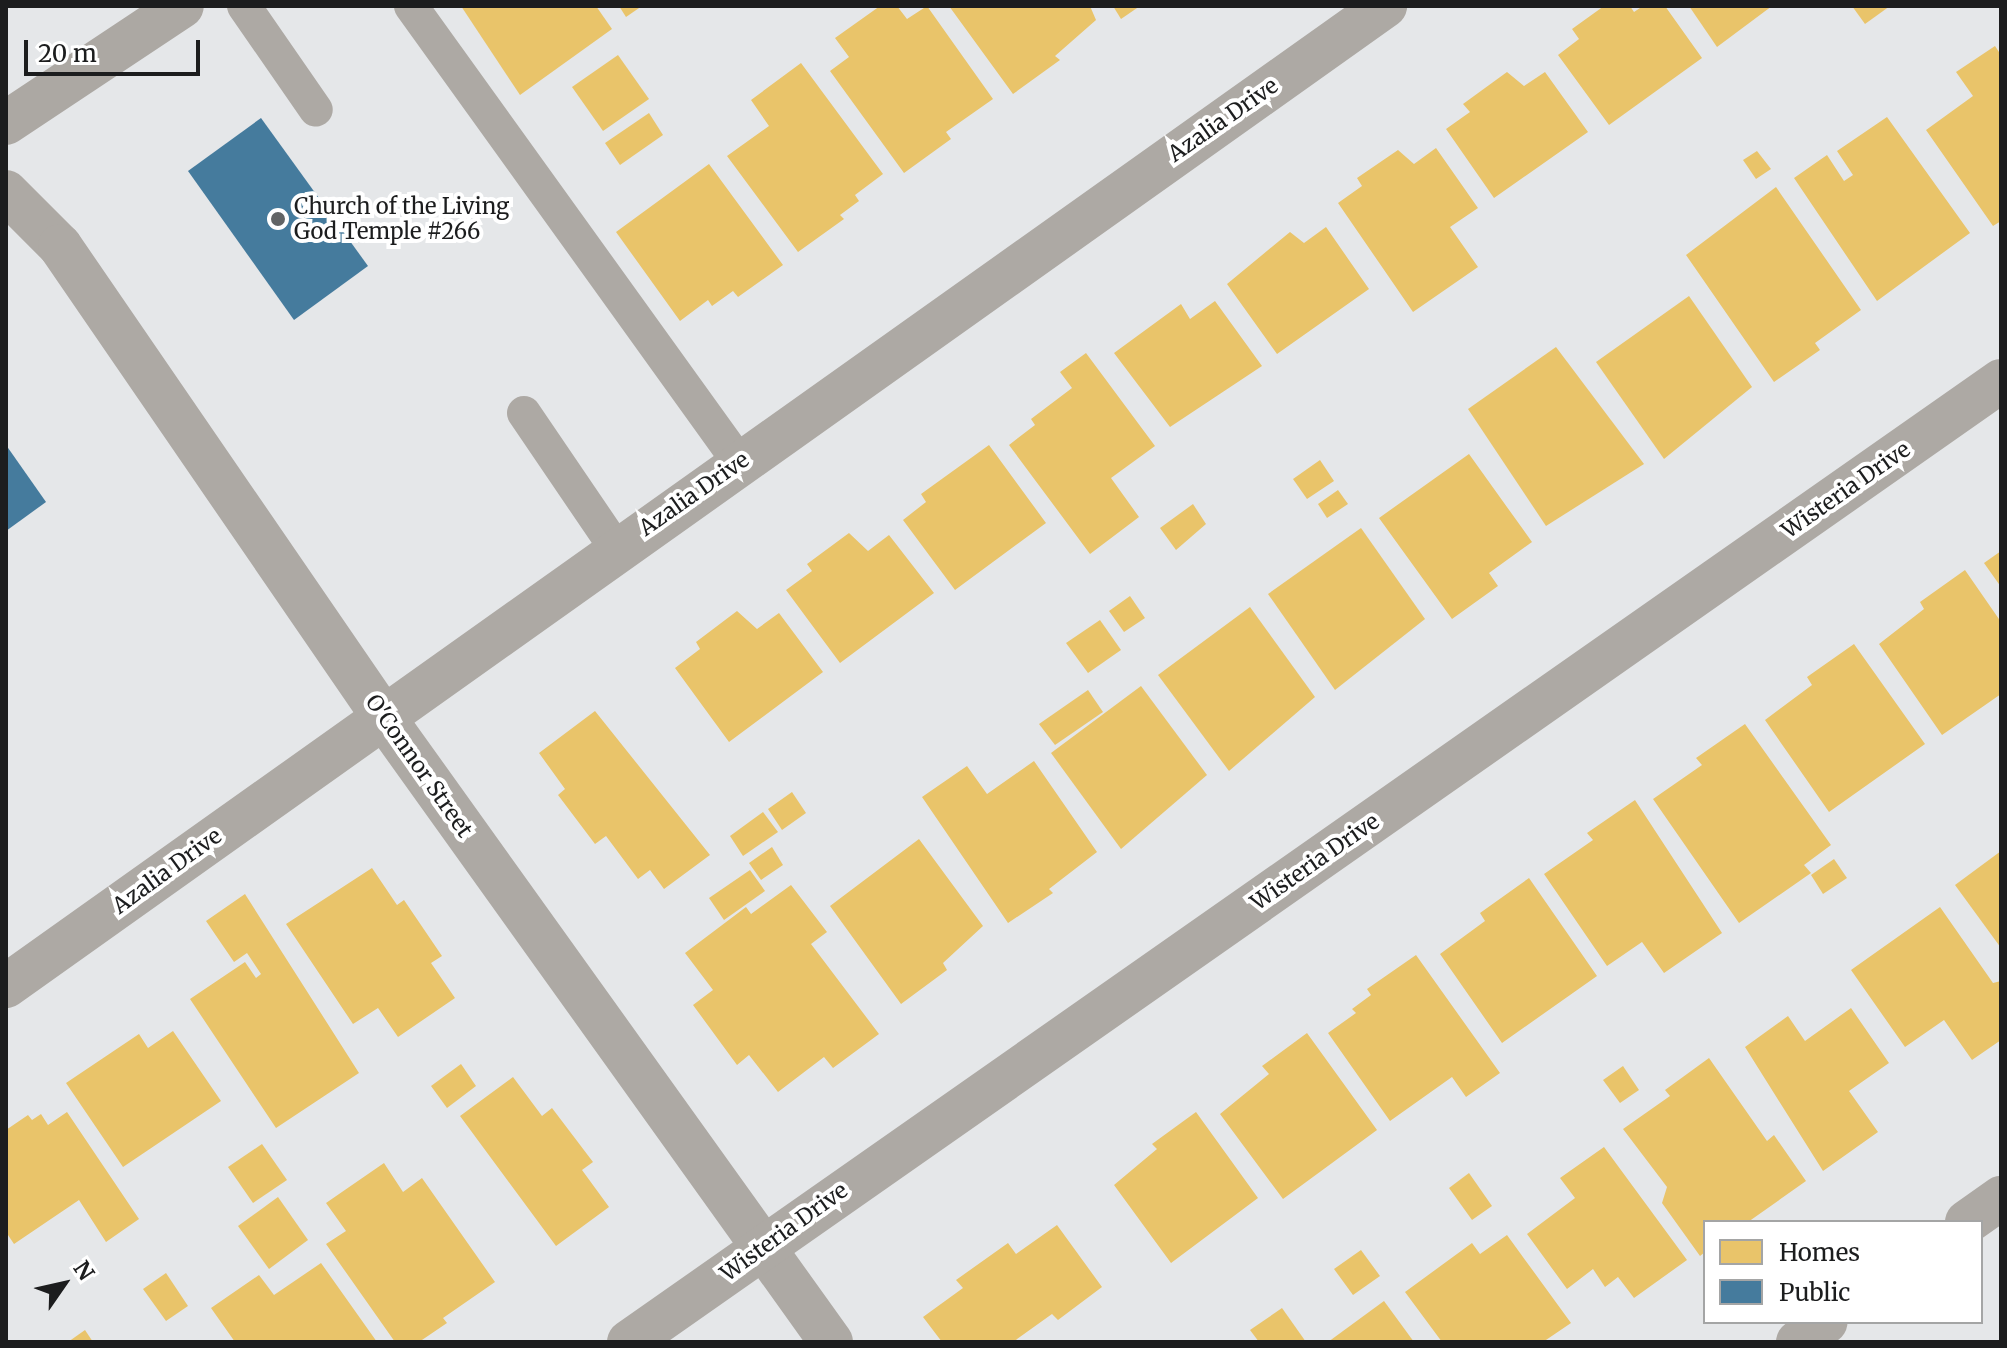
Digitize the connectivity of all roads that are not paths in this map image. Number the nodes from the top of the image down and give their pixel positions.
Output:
1 (182, 6) edge
2 (244, 6) edge
3 (411, 6) edge
4 (1385, 6) edge
5 (316, 110) dead end
6 (6, 123) edge
7 (6, 192) edge
8 (2001, 381) edge
9 (524, 413) dead end
10 (739, 462) junction
11 (617, 550) junction
12 (382, 715) junction
13 (6, 986) edge
14 (2001, 1198) edge
15 (1970, 1220) edge
16 (762, 1247) junction
17 (1823, 1324) edge
18 (629, 1342) edge
19 (831, 1342) edge
20 (1798, 1342) edge

1 - 6 street
2 - 5 lane
3 - 10 lane
4 - 10 street, Azalia Drive
7 - 12 street, O'Connor Street
8 - 16 street, Wisteria Drive
9 - 11 lane
10 - 11 street, Azalia Drive
11 - 12 street, Azalia Drive
12 - 13 street, Azalia Drive
12 - 16 street, O'Connor Street
14 - 15 street
16 - 18 street, Wisteria Drive
16 - 19 street, O'Connor Street
17 - 20 street

